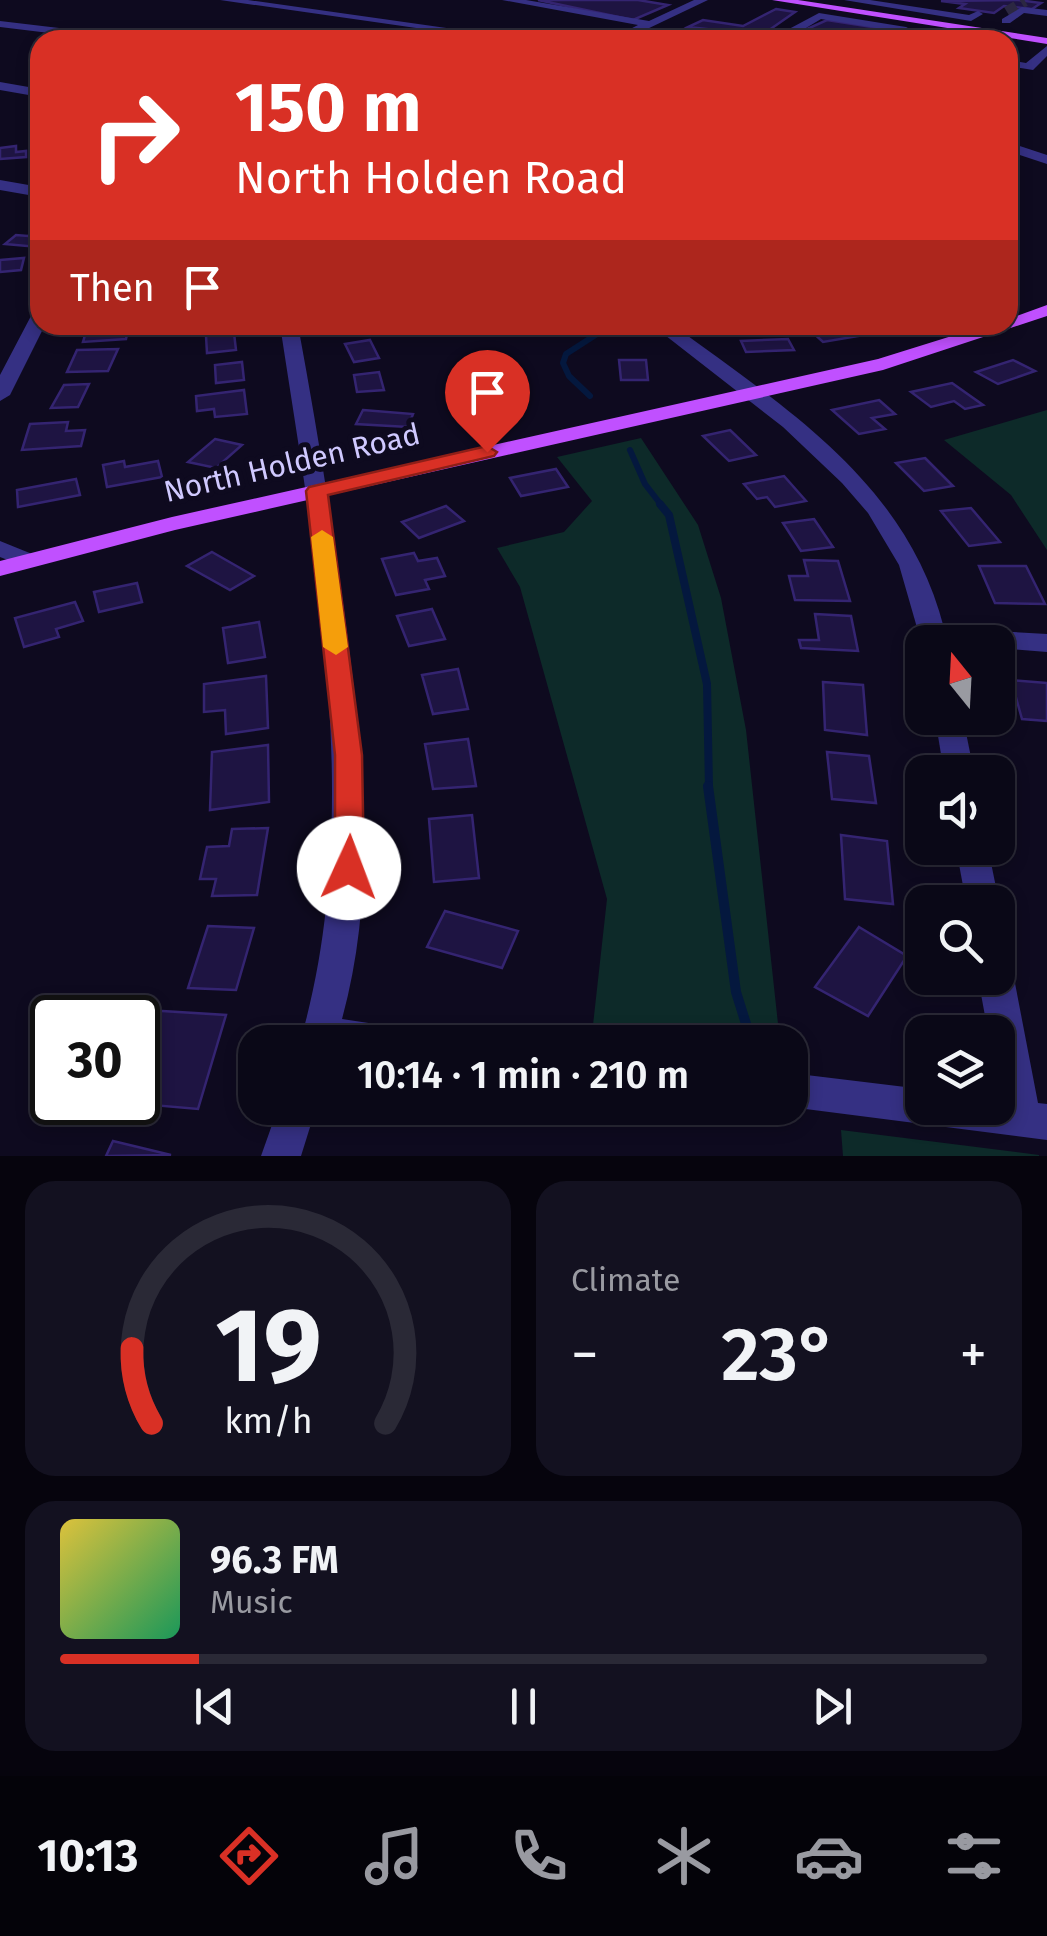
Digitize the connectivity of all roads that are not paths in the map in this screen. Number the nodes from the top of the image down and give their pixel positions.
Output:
1 (225, 0) edge
2 (506, 0) edge
3 (703, 0) edge
4 (778, 0) edge
5 (876, 0) edge
6 (856, 1) edge
7 (1047, 2) edge
8 (899, 4) edge
9 (1017, 10) edge
10 (921, 12) edge
11 (978, 14) junction
12 (1047, 16) edge
13 (0, 24) edge
14 (650, 24) junction
15 (51, 30) edge
16 (450, 30) edge
17 (637, 30) edge
18 (800, 30) edge
19 (903, 30) edge
20 (975, 30) edge
21 (995, 30) edge
22 (1018, 38) edge
23 (1047, 41) edge
24 (1047, 49) edge
25 (1018, 64) edge
26 (0, 86) edge
27 (30, 90) edge
28 (1018, 150) edge
29 (1047, 160) edge
30 (0, 185) edge
31 (30, 190) edge
32 (1047, 310) edge
33 (1018, 320) edge
34 (30, 335) edge
35 (290, 335) edge
36 (674, 335) edge
37 (973, 335) edge
38 (748, 392) junction
39 (0, 395) edge
40 (317, 491) junction
41 (0, 548) edge
42 (28, 560) junction
43 (0, 569) edge
44 (929, 625) edge
45 (1015, 642) edge
46 (1047, 643) edge
47 (1001, 995) edge
48 (323, 1025) edge
49 (808, 1092) edge
50 (905, 1104) edge
51 (1034, 1120) edge
52 (291, 1125) edge
53 (281, 1156) edge

1 - 16 street
2 - 14 street
3 - 14 street
4 - 10 main road
5 - 8 street
6 - 8 street
7 - 9 street
8 - 10 street
9 - 11 street
9 - 12 street
9 - 21 street
10 - 11 street
10 - 11 street
10 - 18 street
10 - 19 street
10 - 20 main road
13 - 15 street
14 - 17 street
22 - 23 main road
24 - 25 street
26 - 27 street
28 - 29 street
30 - 31 street
32 - 33 main road, North Holden Road
34 - 39 street
35 - 40 street
36 - 38 street
37 - 38 main road, North Holden Road
38 - 40 main road, North Holden Road
38 - 44 street
40 - 42 main road, North Holden Road
40 - 48 street
41 - 42 street
42 - 43 main road, North Holden Road
45 - 46 street
47 - 51 street
49 - 50 street
52 - 53 street

